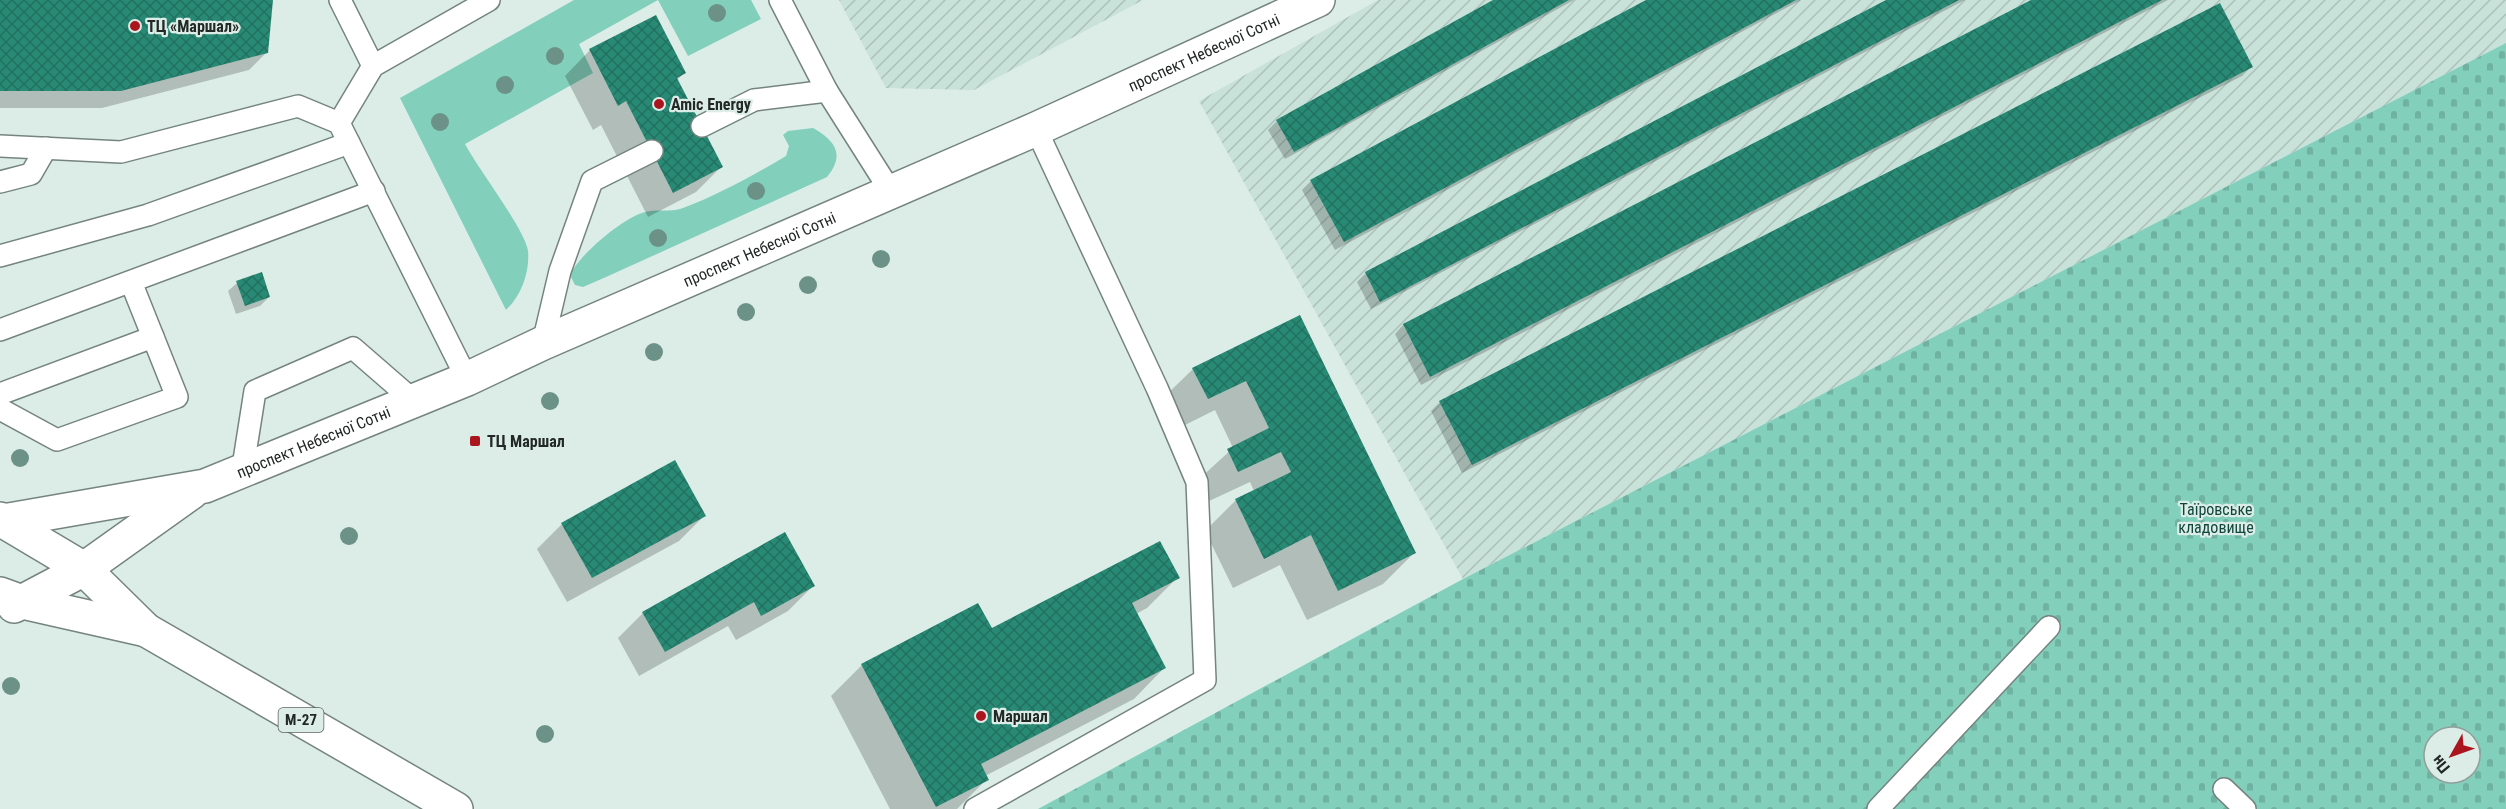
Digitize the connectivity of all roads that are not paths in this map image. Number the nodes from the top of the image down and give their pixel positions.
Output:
1 (340, 0) edge
2 (489, 0) edge
3 (780, 0) edge
4 (1318, 0) edge
5 (373, 66) junction
6 (827, 91) junction
7 (339, 123) junction
8 (702, 126) dead end
9 (1036, 129) junction
10 (349, 143) junction
11 (0, 146) edge
12 (46, 148) junction
13 (652, 151) dead end
14 (0, 182) edge
15 (374, 191) junction
16 (891, 192) junction
17 (0, 256) edge
18 (131, 282) junction
19 (0, 330) edge
20 (153, 337) junction
21 (543, 343) junction
22 (467, 379) junction
23 (0, 394) edge
24 (414, 401) junction
25 (0, 409) edge
26 (242, 472) junction
27 (199, 488) junction
28 (1, 521) edge
29 (84, 569) junction
30 (7, 603) edge
31 (2049, 627) dead end
32 (146, 630) junction
33 (2224, 789) dead end
34 (456, 809) edge
35 (975, 809) edge
36 (1878, 809) edge
37 (2245, 809) edge

1 - 5 lane
2 - 5 lane
3 - 6 lane
4 - 9 main road, проспект Небесної Сотні
5 - 7 lane
6 - 8 lane
6 - 16 lane
7 - 10 lane
7 - 12 lane
9 - 16 main road, проспект Небесної Сотні
9 - 35 lane
10 - 15 lane
10 - 17 lane
11 - 12 lane
12 - 14 lane
13 - 21 lane
15 - 18 lane
15 - 22 lane
16 - 21 main road, проспект Небесної Сотні
18 - 19 lane
18 - 20 lane
20 - 23 lane
20 - 25 lane
21 - 22 main road, проспект Небесної Сотні
22 - 24 main road, проспект Небесної Сотні
24 - 26 main road, проспект Небесної Сотні
24 - 26 lane
26 - 27 main road, проспект Небесної Сотні
27 - 28 main road, проспект Небесної Сотні
27 - 29 main road, проспект Небесної Сотні
28 - 29 main road
29 - 30 main road, проспект Небесної Сотні
29 - 32 main road
30 - 32 main road
31 - 36 lane
32 - 34 main road, М-27
33 - 37 lane

